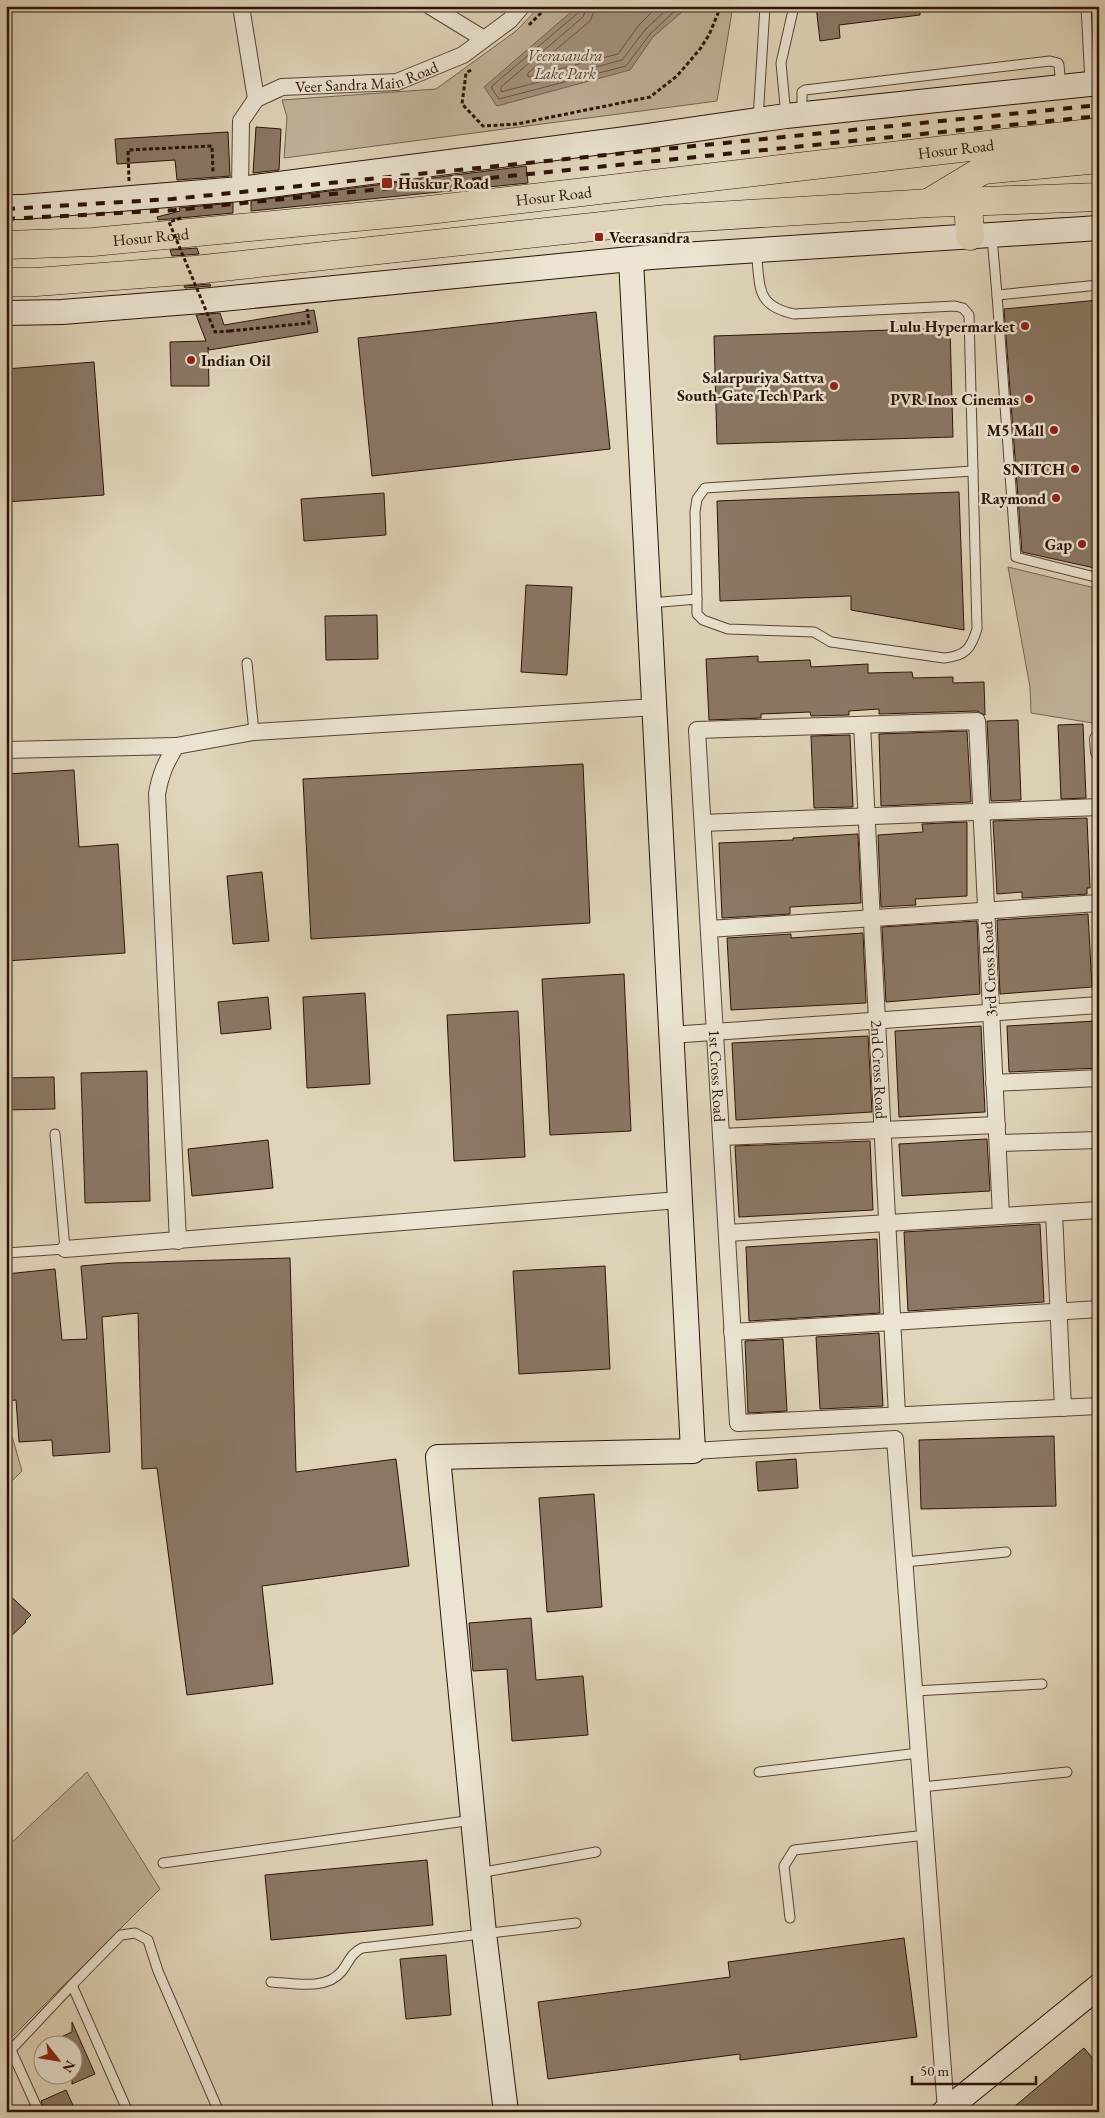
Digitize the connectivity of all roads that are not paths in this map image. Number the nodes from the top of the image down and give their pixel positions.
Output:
1 (241, 6) edge
2 (430, 6) edge
3 (522, 6) edge
4 (765, 6) edge
5 (794, 6) edge
6 (1086, 6) edge
7 (484, 39) junction
8 (1094, 84) edge
9 (256, 99) junction
10 (794, 115) junction
11 (758, 119) junction
12 (1099, 132) edge
13 (1099, 159) edge
14 (624, 187) junction
15 (240, 189) junction
16 (1099, 197) edge
17 (968, 202) junction
18 (930, 203) junction
19 (6, 207) edge
20 (627, 222) junction
21 (1099, 228) edge
22 (981, 235) junction
23 (6, 245) edge
24 (756, 249) junction
25 (631, 260) junction
26 (6, 282) edge
27 (1099, 286) edge
28 (997, 295) junction
29 (6, 312) edge
30 (973, 471) junction
31 (1099, 578) edge
32 (697, 599) junction
33 (650, 603) junction
34 (247, 663) dead end
35 (655, 707) junction
36 (862, 725) junction
37 (254, 732) junction
38 (1098, 739) edge
39 (176, 746) junction
40 (6, 750) edge
41 (1099, 752) edge
42 (1099, 807) edge
43 (981, 812) junction
44 (867, 816) junction
45 (703, 823) junction
46 (1099, 903) edge
47 (986, 911) junction
48 (872, 918) junction
49 (709, 929) junction
50 (1099, 1005) edge
51 (991, 1012) junction
52 (878, 1020) junction
53 (715, 1032) junction
54 (670, 1035) junction
55 (1099, 1078) edge
56 (994, 1083) junction
57 (997, 1125) junction
58 (883, 1130) junction
59 (55, 1134) dead end
60 (721, 1137) junction
61 (1099, 1140) edge
62 (998, 1143) junction
63 (679, 1200) junction
64 (1099, 1210) edge
65 (1054, 1213) junction
66 (1001, 1216) junction
67 (888, 1223) junction
68 (727, 1233) junction
69 (178, 1241) junction
70 (65, 1249) junction
71 (6, 1253) edge
72 (1099, 1309) edge
73 (1059, 1311) junction
74 (893, 1322) junction
75 (732, 1332) junction
76 (1099, 1406) edge
77 (1063, 1408) junction
78 (898, 1416) junction
79 (693, 1452) junction
80 (1006, 1552) dead end
81 (905, 1562) junction
82 (1042, 1684) dead end
83 (914, 1691) junction
84 (919, 1753) junction
85 (759, 1772) dead end
86 (1068, 1772) dead end
87 (922, 1787) junction
88 (473, 1820) junction
89 (926, 1835) junction
90 (596, 1852) dead end
91 (163, 1862) dead end
92 (478, 1873) junction
93 (790, 1918) dead end
94 (576, 1924) dead end
95 (484, 1933) junction
96 (271, 1982) dead end
97 (72, 1986) junction
98 (1099, 1986) edge
99 (9, 2053) edge
100 (945, 2111) edge
101 (39, 2112) edge
102 (128, 2112) edge
103 (219, 2112) edge
104 (506, 2112) edge

1 - 9 street
2 - 7 street
3 - 7 street, Veer Sandra Main Road
4 - 11 lane
5 - 10 lane
6 - 8 lane
7 - 9 street, Veer Sandra Main Road
8 - 10 street
9 - 15 street
10 - 11 street
11 - 15 street
12 - 14 highway, Hosur Road
13 - 18 highway
14 - 20 highway
14 - 23 highway, Hosur Road
15 - 19 street
16 - 17 highway
17 - 18 highway
17 - 22 highway
18 - 20 highway
20 - 26 highway
21 - 22 street
22 - 24 street
22 - 28 lane
24 - 25 street
24 - 30 lane
25 - 29 street
25 - 33 street
27 - 28 lane
28 - 31 lane
30 - 32 lane
30 - 32 lane
32 - 33 lane
33 - 35 street
34 - 37 lane
35 - 37 street
35 - 54 street
36 - 43 street, 3rd Cross Road
36 - 44 street, 2nd Cross Road
36 - 45 street, 1st Cross Road
37 - 39 street
38 - 41 street
39 - 40 street
39 - 69 street
42 - 43 street
43 - 44 street
43 - 47 street, 3rd Cross Road
44 - 45 street
44 - 48 street, 2nd Cross Road
45 - 49 street, 1st Cross Road
46 - 47 street
47 - 48 street
47 - 51 street, 3rd Cross Road
48 - 49 street
48 - 52 street, 2nd Cross Road
49 - 53 street, 1st Cross Road
50 - 51 street
51 - 52 street
51 - 56 street, 3rd Cross Road
52 - 53 street
52 - 58 street, 2nd Cross Road
53 - 54 street
53 - 60 street, 1st Cross Road
54 - 63 street
55 - 56 street
56 - 57 street, 3rd Cross Road
57 - 58 street
57 - 62 street, 3rd Cross Road
58 - 60 street
58 - 67 street, 2nd Cross Road
59 - 70 lane
60 - 68 street, 1st Cross Road
61 - 62 street
62 - 66 street, 3rd Cross Road
63 - 69 street
63 - 79 street
64 - 65 street
65 - 66 street
65 - 73 street
66 - 67 street
67 - 68 street
67 - 74 street, 2nd Cross Road
68 - 75 street, 1st Cross Road
69 - 70 street
70 - 71 lane
72 - 73 street
73 - 74 street
73 - 77 street
74 - 75 street
74 - 78 street, 2nd Cross Road
75 - 78 street, 1st Cross Road
76 - 77 street
77 - 78 street
79 - 81 street
79 - 88 street
80 - 81 lane
81 - 83 street
82 - 83 lane
83 - 84 street
84 - 85 lane
84 - 87 street
86 - 87 lane
87 - 89 street
88 - 91 lane
88 - 92 street
89 - 93 lane
89 - 100 street
90 - 92 lane
92 - 95 street
94 - 95 lane
95 - 96 lane
95 - 104 street
97 - 99 lane
97 - 102 lane
97 - 103 lane
98 - 100 street
99 - 101 lane

